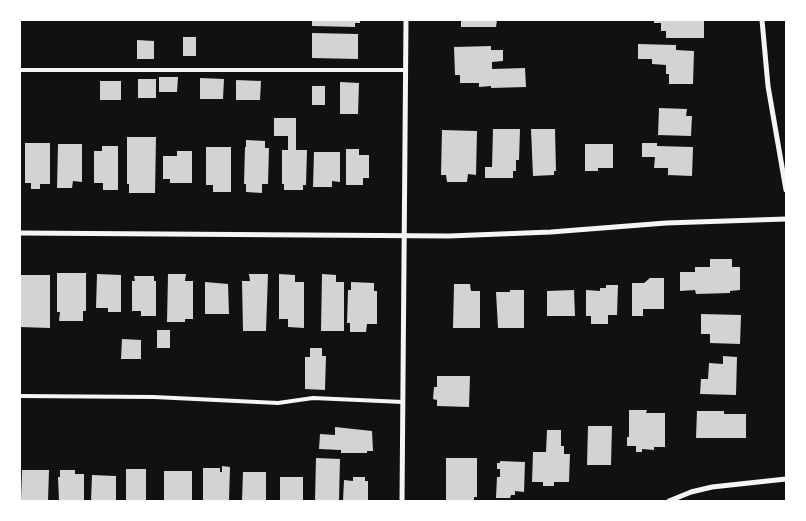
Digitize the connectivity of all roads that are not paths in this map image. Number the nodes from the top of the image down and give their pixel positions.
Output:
1 (406, 20) edge
2 (762, 20) edge
3 (20, 70) edge
4 (405, 70) junction
5 (786, 190) edge
6 (786, 220) edge
7 (20, 233) edge
8 (404, 236) junction
9 (20, 396) edge
10 (403, 402) junction
11 (786, 479) edge
12 (402, 501) edge
13 (669, 501) edge

1 - 4 street
2 - 5 street
3 - 4 lane
4 - 8 street
6 - 8 street
7 - 8 street
8 - 10 street
9 - 10 lane
10 - 12 street
11 - 13 street

